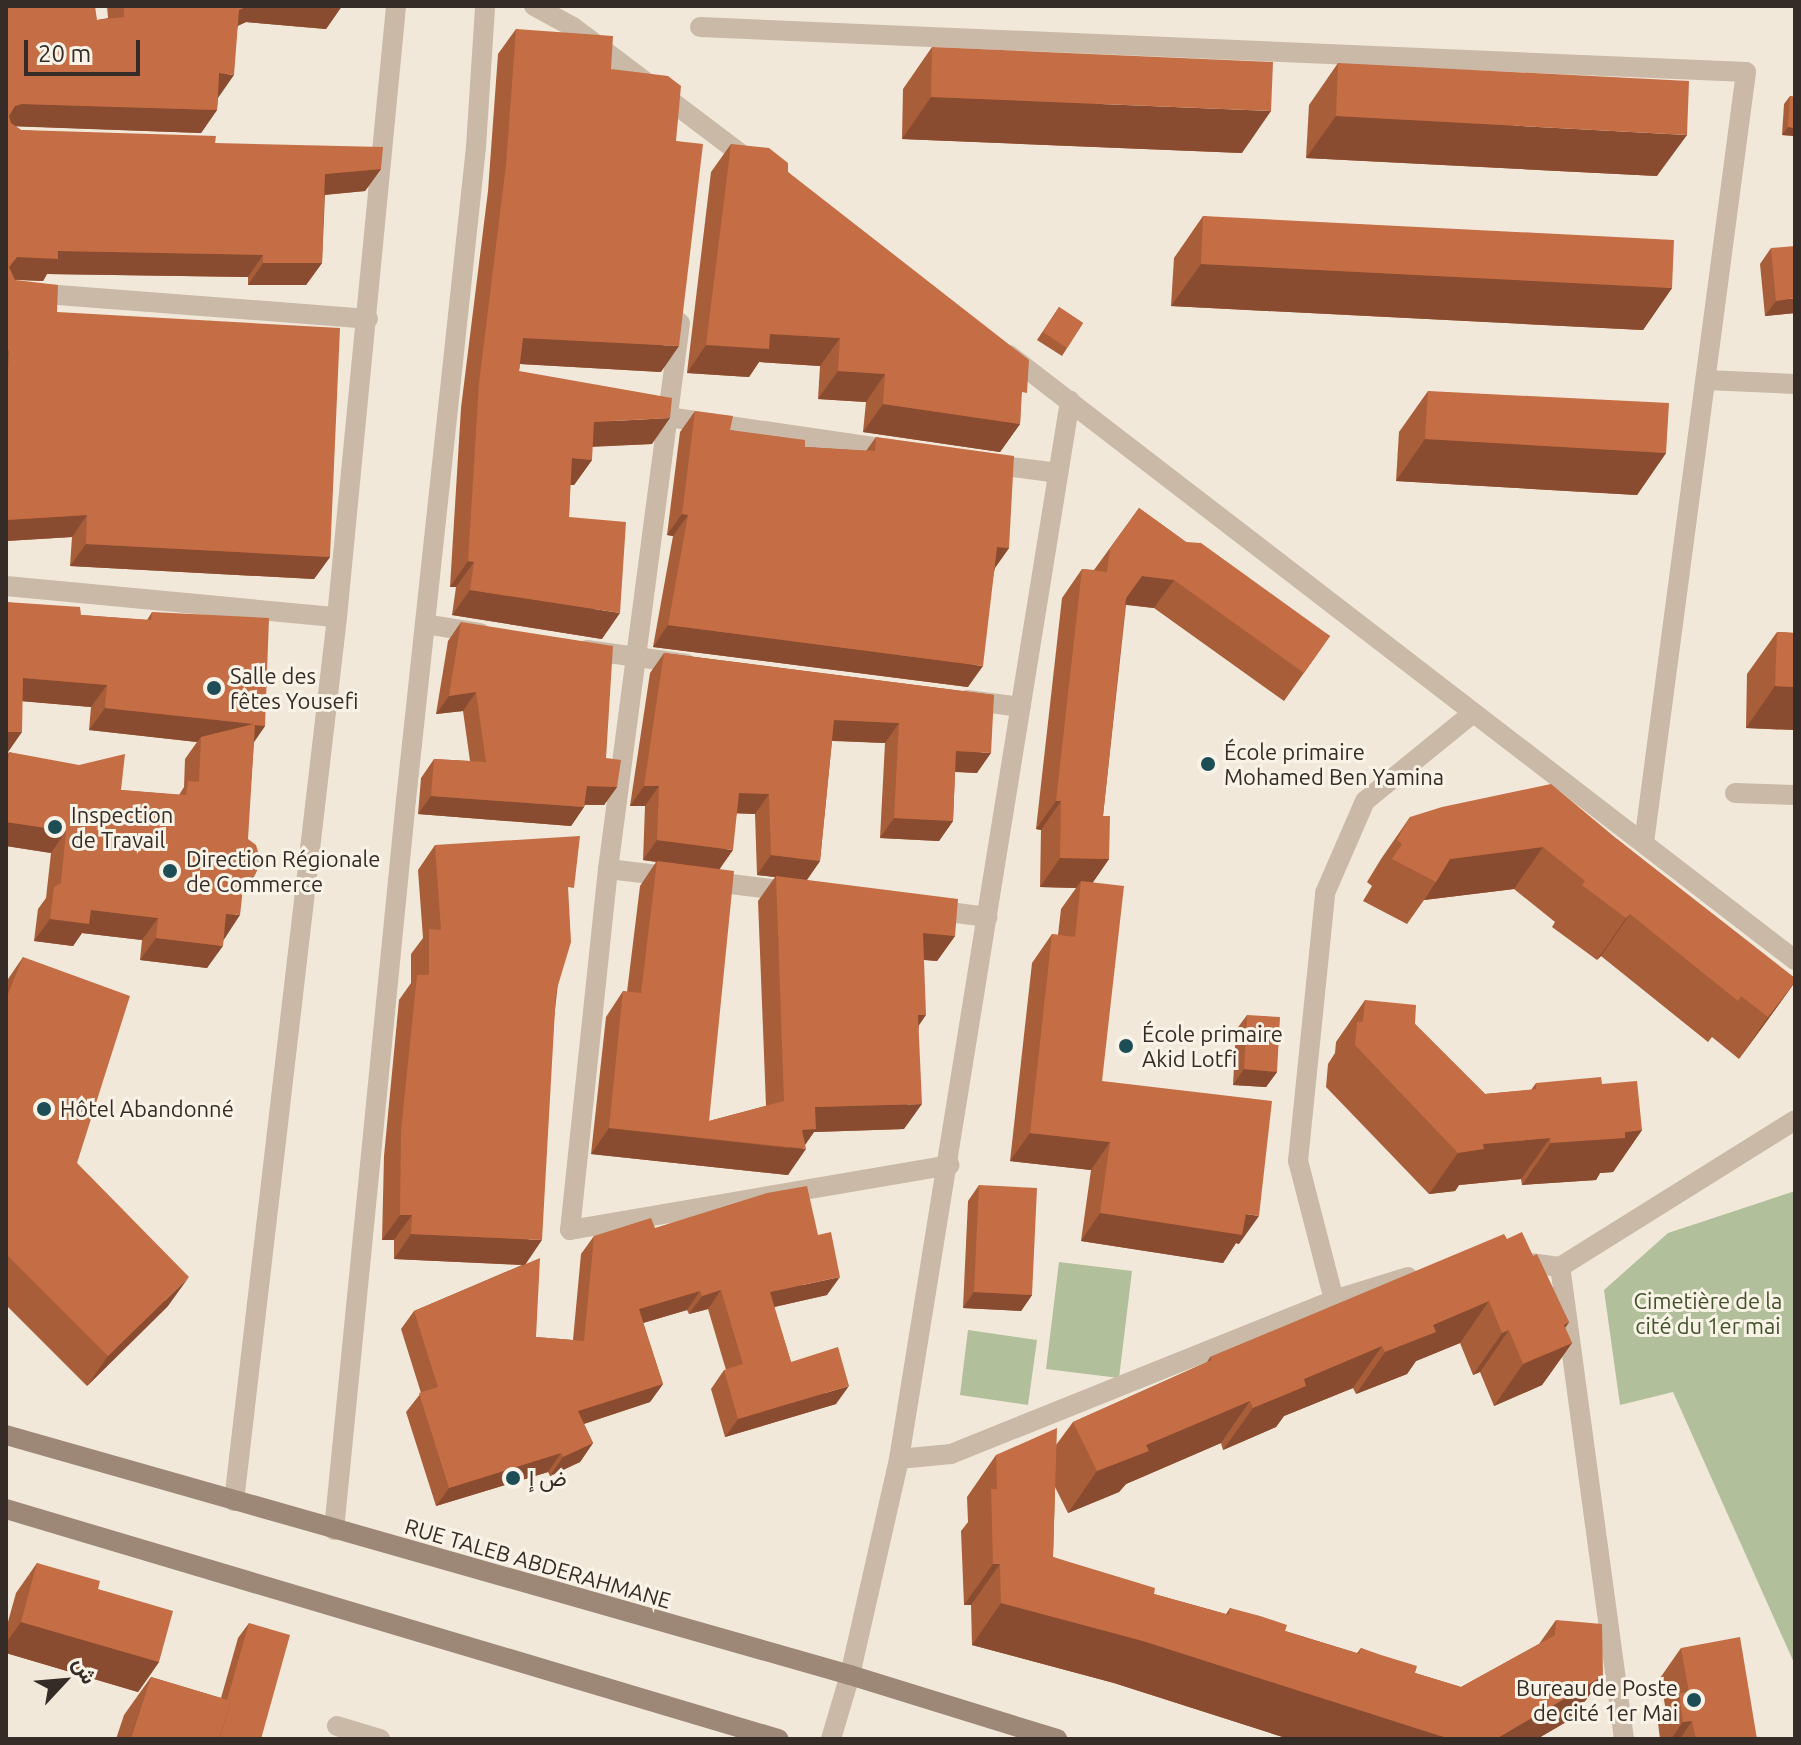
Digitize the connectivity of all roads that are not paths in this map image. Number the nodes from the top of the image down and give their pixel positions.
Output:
1 (396, 6) edge
2 (485, 6) edge
3 (534, 6) edge
4 (700, 27) dead end
5 (704, 126) junction
6 (700, 157) edge
7 (767, 174) edge
8 (6, 291) edge
9 (683, 295) edge
10 (368, 319) junction
11 (994, 344) edge
12 (1706, 380) junction
13 (1795, 384) edge
14 (1070, 401) junction
15 (668, 417) junction
16 (917, 453) edge
17 (964, 460) edge
18 (1058, 473) junction
19 (6, 586) edge
20 (337, 617) junction
21 (425, 624) junction
22 (501, 636) edge
23 (562, 646) edge
24 (639, 658) junction
25 (700, 666) edge
26 (945, 698) edge
27 (1021, 707) junction
28 (1473, 713) junction
29 (1735, 793) dead end
30 (1795, 795) edge
31 (1644, 843) junction
32 (608, 869) junction
33 (814, 895) edge
34 (909, 907) edge
35 (988, 917) junction
36 (1795, 960) edge
37 (1791, 1124) edge
38 (949, 1165) junction
39 (1493, 1257) edge
40 (1560, 1267) junction
41 (1421, 1273) edge
42 (1334, 1300) junction
43 (6, 1435) edge
44 (899, 1459) junction
45 (234, 1501) junction
46 (6, 1509) edge
47 (334, 1530) junction
48 (850, 1675) junction
49 (337, 1726) dead end
50 (380, 1739) edge
51 (778, 1739) edge
52 (831, 1739) edge
53 (1057, 1739) edge
54 (1624, 1739) edge

1 - 10 street
2 - 21 street
3 - 5 street
4 - 12 street
5 - 6 street
5 - 7 street
8 - 10 street
9 - 15 street
10 - 20 street
11 - 14 street
12 - 13 street
12 - 31 street
14 - 18 street
14 - 28 street
15 - 16 street
15 - 24 street
17 - 18 street
18 - 27 street
19 - 20 street
20 - 45 street
21 - 22 street
21 - 47 street
23 - 24 street
24 - 25 street
24 - 32 street
26 - 27 street
27 - 35 street
28 - 31 street
28 - 42 street
29 - 30 street
31 - 36 street
32 - 33 street
32 - 38 street
34 - 35 street
35 - 38 street
37 - 40 street
38 - 44 street
39 - 40 street
40 - 54 street
41 - 42 street
42 - 44 street
43 - 45 main road, RUE TALEB ABDERAHMANE
44 - 48 street
45 - 47 main road, RUE TALEB ABDERAHMANE
46 - 51 main road
47 - 48 main road, RUE TALEB ABDERAHMANE
48 - 52 street
48 - 53 main road, RUE TALEB ABDERAHMANE
49 - 50 street

